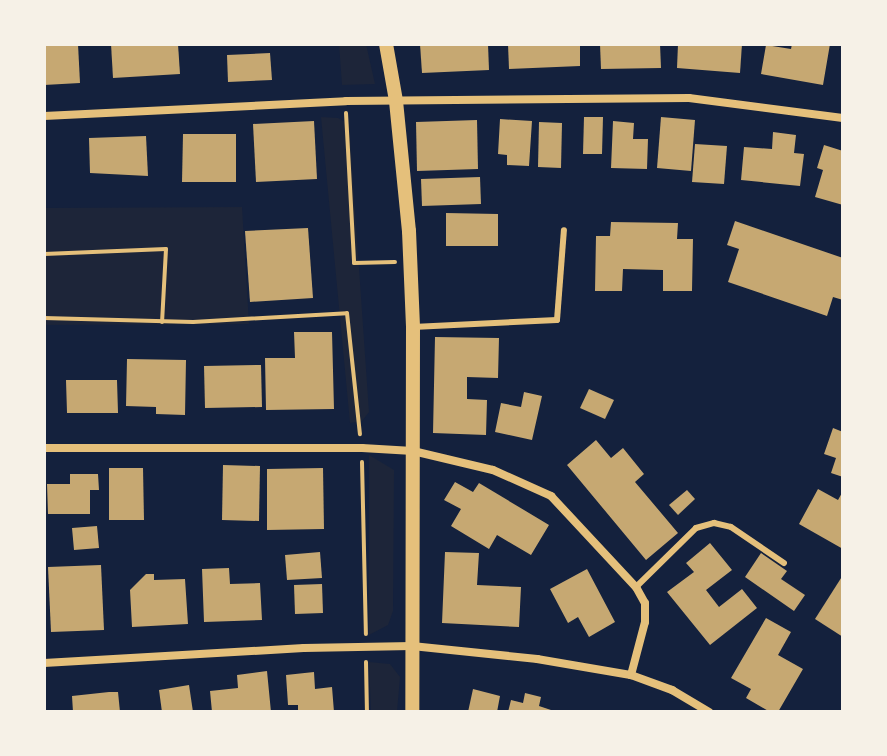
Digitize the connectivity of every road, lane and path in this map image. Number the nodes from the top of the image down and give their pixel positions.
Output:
1 (386, 48) edge
2 (346, 101) junction
3 (396, 101) junction
4 (44, 116) edge
5 (843, 118) edge
6 (564, 230) dead end
7 (44, 254) edge
8 (410, 262) junction
9 (44, 318) edge
10 (162, 322) junction
11 (413, 327) junction
12 (44, 448) edge
13 (362, 448) junction
14 (413, 451) junction
15 (784, 563) dead end
16 (636, 587) junction
17 (412, 646) junction
18 (366, 647) junction
19 (44, 663) edge
20 (631, 675) junction
21 (367, 712) edge
22 (412, 712) edge
23 (709, 712) edge

1 - 3 street
2 - 3 street
2 - 4 street
2 - 8 path
3 - 5 street
3 - 8 street
6 - 11 lane
7 - 10 path
8 - 11 street
9 - 10 path
10 - 13 path
11 - 14 street
12 - 13 street
13 - 14 street
13 - 18 path
14 - 16 street
14 - 17 street
15 - 16 lane
16 - 20 street
17 - 18 street
17 - 20 street
17 - 22 street
18 - 19 street
18 - 21 path
20 - 23 street

